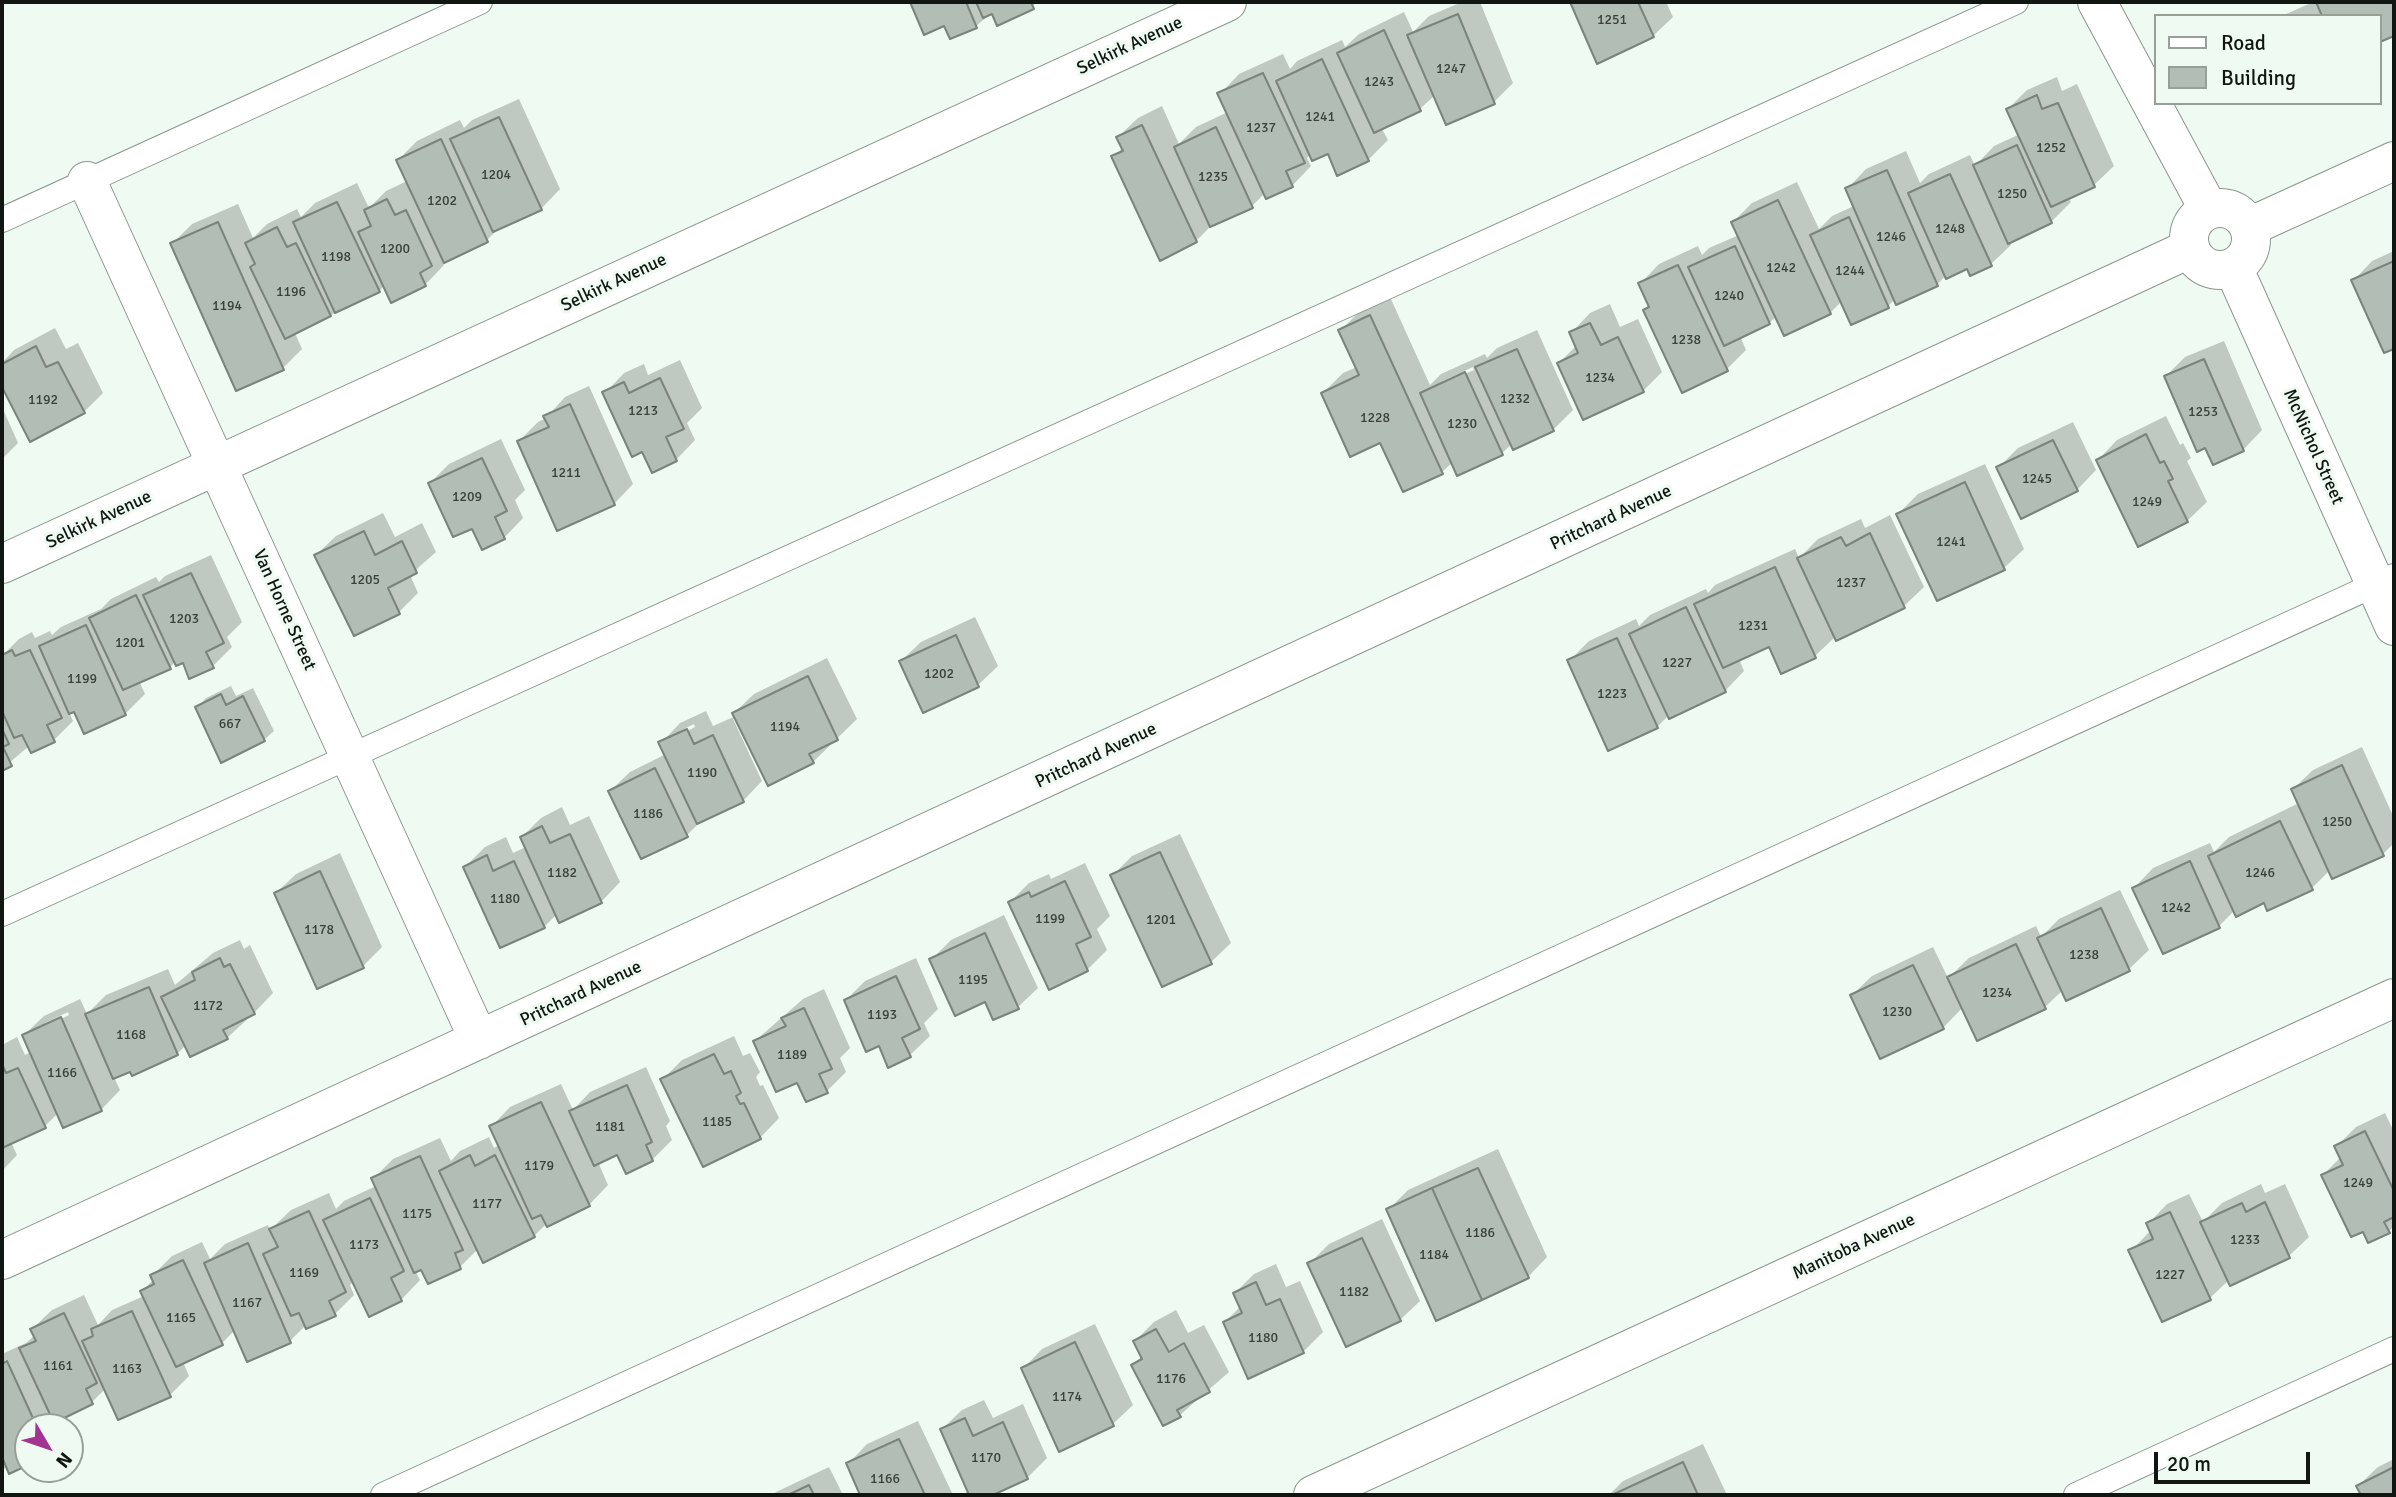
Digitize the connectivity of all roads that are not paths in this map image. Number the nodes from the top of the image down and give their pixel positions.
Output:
1 (480, 2) edge
2 (1227, 2) edge
3 (2016, 2) edge
4 (2097, 2) edge
5 (2394, 161) edge
6 (87, 181) junction
7 (2208, 208) junction
8 (2, 220) edge
9 (2249, 227) junction
10 (2189, 249) junction
11 (2233, 267) junction
12 (218, 465) junction
13 (2, 564) edge
14 (2384, 580) edge
15 (2394, 626) edge
16 (350, 756) junction
17 (2, 914) edge
18 (2394, 998) edge
19 (479, 1041) junction
20 (2, 1260) edge
21 (2394, 1349) edge
22 (383, 1495) edge
23 (1313, 1495) edge
24 (2076, 1495) edge

1 - 6 lane
2 - 12 street, Selkirk Avenue
3 - 16 lane
4 - 7 street
5 - 9 street
6 - 8 lane
6 - 12 street, Van Horne Street
7 - 9 street
7 - 10 street
9 - 11 street
10 - 11 street
10 - 19 street, Pritchard Avenue
11 - 14 street, McNichol Street
12 - 13 street, Selkirk Avenue
12 - 16 street, Van Horne Street
14 - 15 street, McNichol Street
14 - 22 lane
16 - 17 lane
16 - 19 street, Van Horne Street
18 - 23 street, Manitoba Avenue
19 - 20 street, Pritchard Avenue
21 - 24 lane

